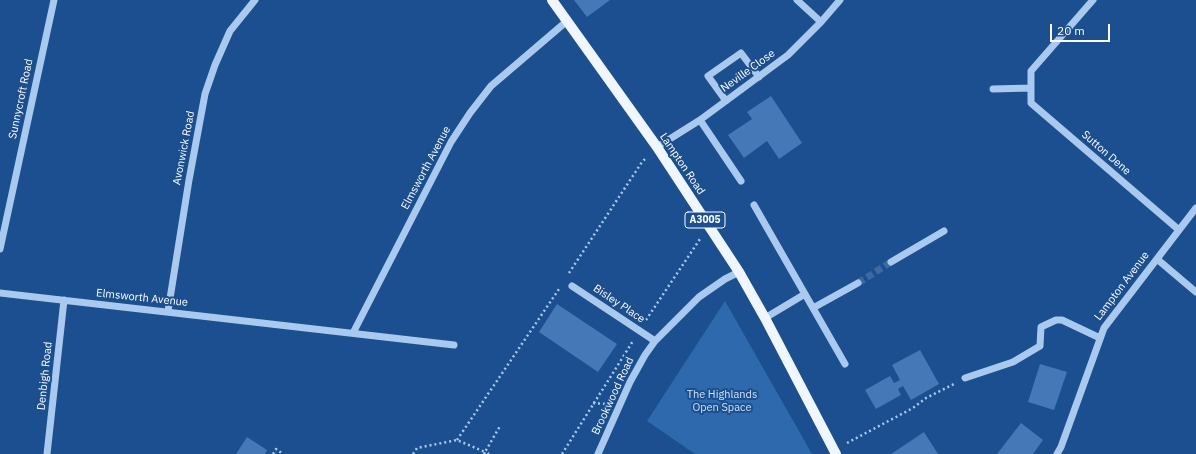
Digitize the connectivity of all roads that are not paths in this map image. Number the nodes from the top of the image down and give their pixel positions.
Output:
1 (54, 0) edge
2 (255, 0) edge
3 (552, 0) edge
4 (797, 0) edge
5 (840, 0) edge
6 (1093, 0) edge
7 (567, 21) junction
8 (821, 22) junction
9 (759, 77) junction
10 (1031, 88) junction
11 (993, 89) dead end
12 (726, 101) junction
13 (700, 120) junction
14 (657, 147) junction
15 (741, 181) dead end
16 (754, 205) dead end
17 (1196, 208) edge
18 (1179, 230) junction
19 (944, 231) dead end
20 (0, 249) edge
21 (1157, 259) junction
22 (891, 262) tunnel mouth
23 (739, 272) junction
24 (858, 283) tunnel mouth
25 (572, 286) dead end
26 (1196, 292) edge
27 (0, 293) edge
28 (805, 294) junction
29 (64, 300) junction
30 (813, 308) junction
31 (168, 311) junction
32 (765, 318) junction
33 (353, 333) junction
34 (1100, 338) junction
35 (655, 341) junction
36 (454, 345) dead end
37 (845, 364) dead end
38 (964, 378) road end
39 (835, 452) edge
40 (47, 454) edge
41 (598, 454) edge
42 (1057, 454) edge

1 - 20 street, Sunnycroft Road
2 - 31 street, Avonwick Road
3 - 7 main road, Lampton Road / A3005
4 - 8 street
5 - 8 street, Neville Close
6 - 10 street, Sutton Dene
7 - 14 main road, Lampton Road / A3005
7 - 33 street, Elmsworth Avenue
8 - 9 street, Neville Close
9 - 12 street, Neville Close
9 - 12 street
10 - 11 street
10 - 18 street, Sutton Dene
12 - 13 street, Neville Close
13 - 14 street, Neville Close
13 - 15 street
14 - 23 main road, Lampton Road / A3005
16 - 28 street
17 - 18 street, Lampton Avenue
18 - 21 street, Lampton Avenue
19 - 22 street
21 - 26 street
21 - 34 street, Lampton Avenue
23 - 32 main road, Lampton Road / A3005
23 - 35 street, Brookwood Road
24 - 30 street
25 - 35 street, Bisley Place
27 - 29 street, Elmsworth Avenue
28 - 30 street
28 - 32 street
29 - 31 street, Elmsworth Avenue
29 - 40 street, Denbigh Road
30 - 37 street
31 - 33 street, Elmsworth Avenue
32 - 39 main road, Lampton Road / A3005
33 - 36 street, Elmsworth Avenue
34 - 38 street
34 - 42 street, Lampton Avenue
35 - 41 street, Brookwood Road

